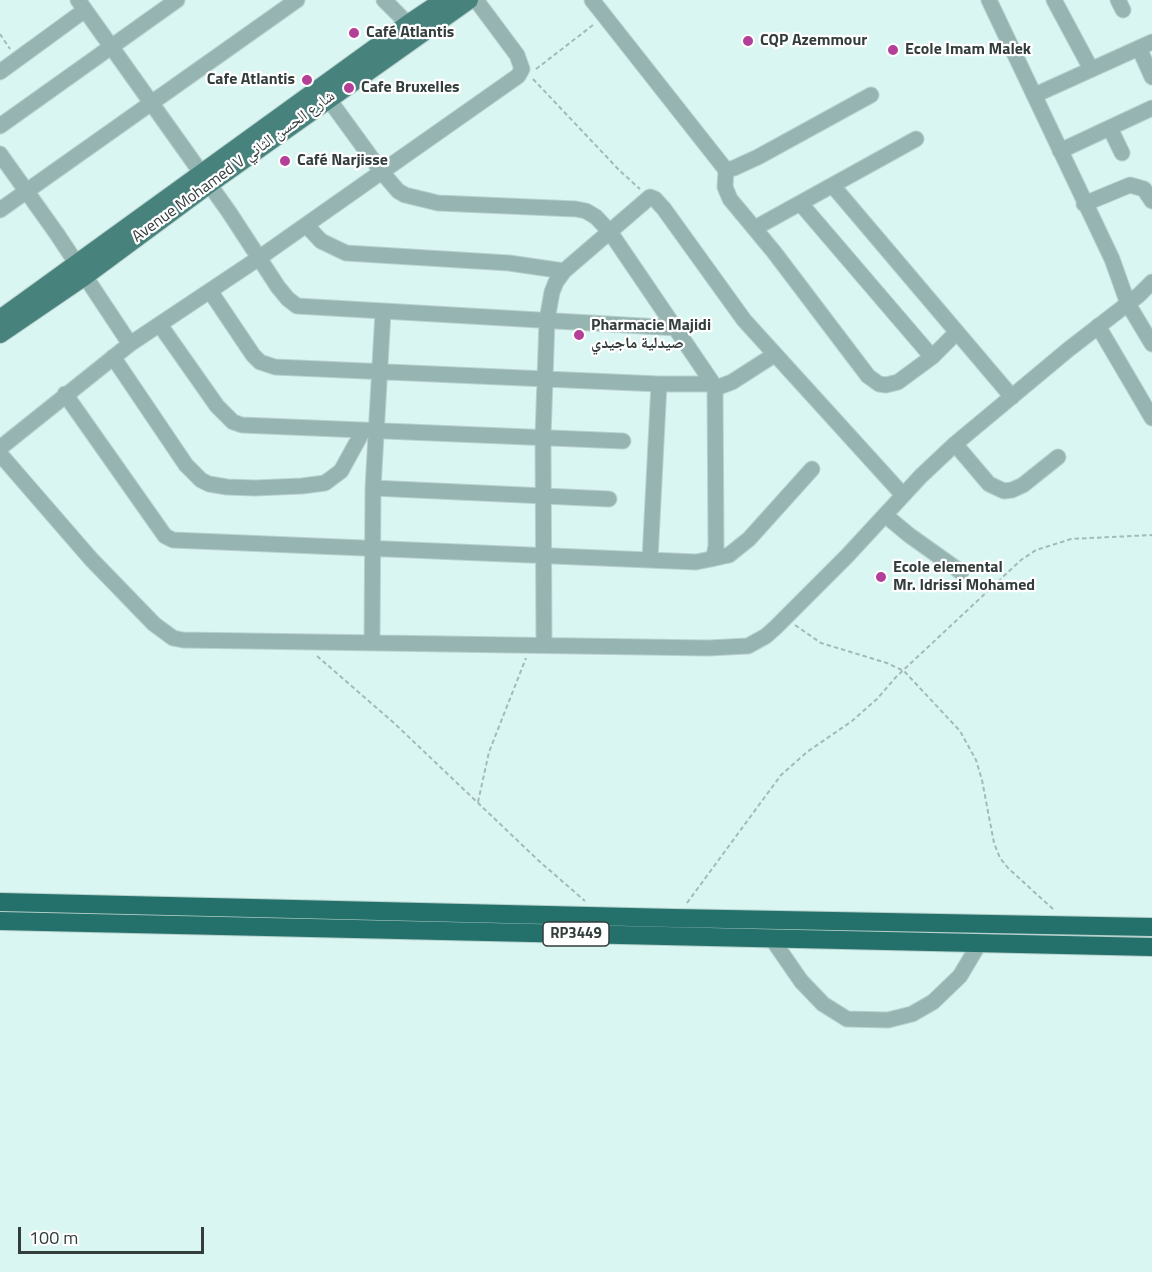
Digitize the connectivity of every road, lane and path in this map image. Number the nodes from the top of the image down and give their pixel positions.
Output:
1 (177, 0) edge
2 (297, 0) edge
3 (384, 0) edge
4 (444, 0) edge
5 (469, 0) edge
6 (476, 0) edge
7 (592, 0) edge
8 (989, 0) edge
9 (1054, 0) edge
10 (81, 5) edge
11 (605, 16) junction
12 (408, 24) junction
13 (0, 34) edge
14 (1146, 45) edge
15 (112, 47) junction
16 (17, 59) junction
17 (1091, 69) junction
18 (0, 72) edge
19 (1152, 77) edge
20 (325, 93) junction
21 (871, 95) dead end
22 (1035, 95) junction
23 (151, 104) junction
24 (1152, 108) edge
25 (0, 126) edge
26 (1110, 128) junction
27 (916, 139) dead end
28 (1060, 151) junction
29 (1122, 153) dead end
30 (0, 154) edge
31 (726, 170) junction
32 (381, 171) junction
33 (204, 179) junction
34 (833, 186) junction
35 (27, 193) junction
36 (650, 197) junction
37 (1152, 201) edge
38 (801, 204) junction
39 (1084, 204) junction
40 (0, 210) edge
41 (306, 225) junction
42 (755, 228) junction
43 (610, 232) junction
44 (259, 258) junction
45 (81, 270) junction
46 (564, 271) junction
47 (1152, 282) edge
48 (210, 291) junction
49 (1128, 304) junction
50 (383, 312) junction
51 (0, 319) edge
52 (548, 320) junction
53 (160, 325) junction
54 (1098, 326) junction
55 (676, 328) junction
56 (957, 332) junction
57 (0, 334) edge
58 (130, 344) junction
59 (1152, 344) edge
60 (774, 355) junction
61 (113, 357) junction
62 (932, 357) junction
63 (379, 372) junction
64 (545, 378) junction
65 (659, 384) junction
66 (714, 386) junction
67 (65, 394) junction
68 (1012, 397) junction
69 (1152, 418) edge
70 (369, 431) junction
71 (543, 437) junction
72 (623, 441) dead end
73 (955, 444) junction
74 (0, 448) edge
75 (0, 454) edge
76 (1058, 457) dead end
77 (812, 469) dead end
78 (373, 488) junction
79 (903, 495) junction
80 (544, 496) junction
81 (609, 499) dead end
82 (885, 515) junction
83 (1152, 536) edge
84 (372, 548) junction
85 (545, 555) junction
86 (650, 559) junction
87 (711, 559) junction
88 (961, 572) dead end
89 (787, 616) junction
90 (298, 640) junction
91 (372, 642) junction
92 (538, 644) junction
93 (904, 671) junction
94 (478, 802) junction
95 (0, 902) edge
96 (591, 906) dead end
97 (684, 907) dead end
98 (1058, 913) dead end
99 (0, 921) edge
100 (1152, 927) edge
101 (772, 939) junction
102 (979, 944) junction
103 (1152, 947) edge

1 - 15 street
2 - 23 street
3 - 12 street
4 - 12 main road, Avenue Mohamed V شارع الحسن الثاني
5 - 20 main road, Avenue Mohamed V شارع الحسن الثاني
6 - 32 street
7 - 11 street
8 - 22 street
9 - 17 street
10 - 15 street
10 - 16 street
11 - 31 street
11 - 36 path
12 - 20 main road, Avenue Mohamed V شارع الحسن الثاني
13 - 16 path
14 - 17 street
14 - 19 street
15 - 23 street
15 - 25 street
16 - 18 street
17 - 22 street
20 - 32 street
20 - 33 main road, Avenue Mohamed V شارع الحسن الثاني
21 - 31 street
22 - 28 street
23 - 33 street
23 - 35 street
24 - 26 street
26 - 28 street
26 - 29 street
27 - 34 street
28 - 39 street
30 - 35 street
31 - 42 street
32 - 41 street
32 - 43 street
33 - 44 street
33 - 45 main road, Avenue Mohamed V شارع الحسن الثاني
34 - 38 street
34 - 56 street
35 - 40 street
35 - 45 street
36 - 43 street
36 - 60 street
37 - 39 street
38 - 42 street
38 - 62 street
39 - 49 street
41 - 44 street
41 - 46 street
42 - 62 street
43 - 46 street
43 - 55 street
44 - 48 street
44 - 50 street
45 - 51 main road, Avenue Mohamed V شارع الحسن الثاني
45 - 57 main road, Avenue Mohamed V شارع الحسن الثاني
45 - 58 street
46 - 52 street
47 - 49 street
48 - 53 street
48 - 63 street
49 - 54 street
49 - 59 street
50 - 52 street
50 - 63 street
52 - 55 street
52 - 64 street
53 - 58 street
53 - 70 street
54 - 68 street
54 - 69 street
55 - 66 street
56 - 62 street
56 - 68 street
58 - 61 street
60 - 66 street
60 - 79 street
61 - 67 street
61 - 70 street
63 - 64 street
63 - 70 street
64 - 65 street
64 - 71 street
65 - 66 street
65 - 86 street
66 - 87 street
67 - 74 street
67 - 84 street
68 - 73 street
70 - 71 street
70 - 78 street
71 - 72 street
71 - 80 street
73 - 76 street
73 - 79 street
75 - 90 street
77 - 87 street
78 - 80 street
78 - 84 street
79 - 82 street
80 - 81 street
80 - 85 street
82 - 88 street
82 - 89 street
83 - 93 path
84 - 85 street
84 - 91 street
85 - 86 street
85 - 92 street
86 - 87 street
89 - 92 street
89 - 93 path
90 - 91 street
90 - 94 path
91 - 92 street
92 - 94 path
93 - 97 path
93 - 98 path
94 - 96 path
95 - 100 highway, RP3449
99 - 101 highway, RP3449
101 - 102 highway, RP3449
101 - 102 street
102 - 103 highway, RP3449

